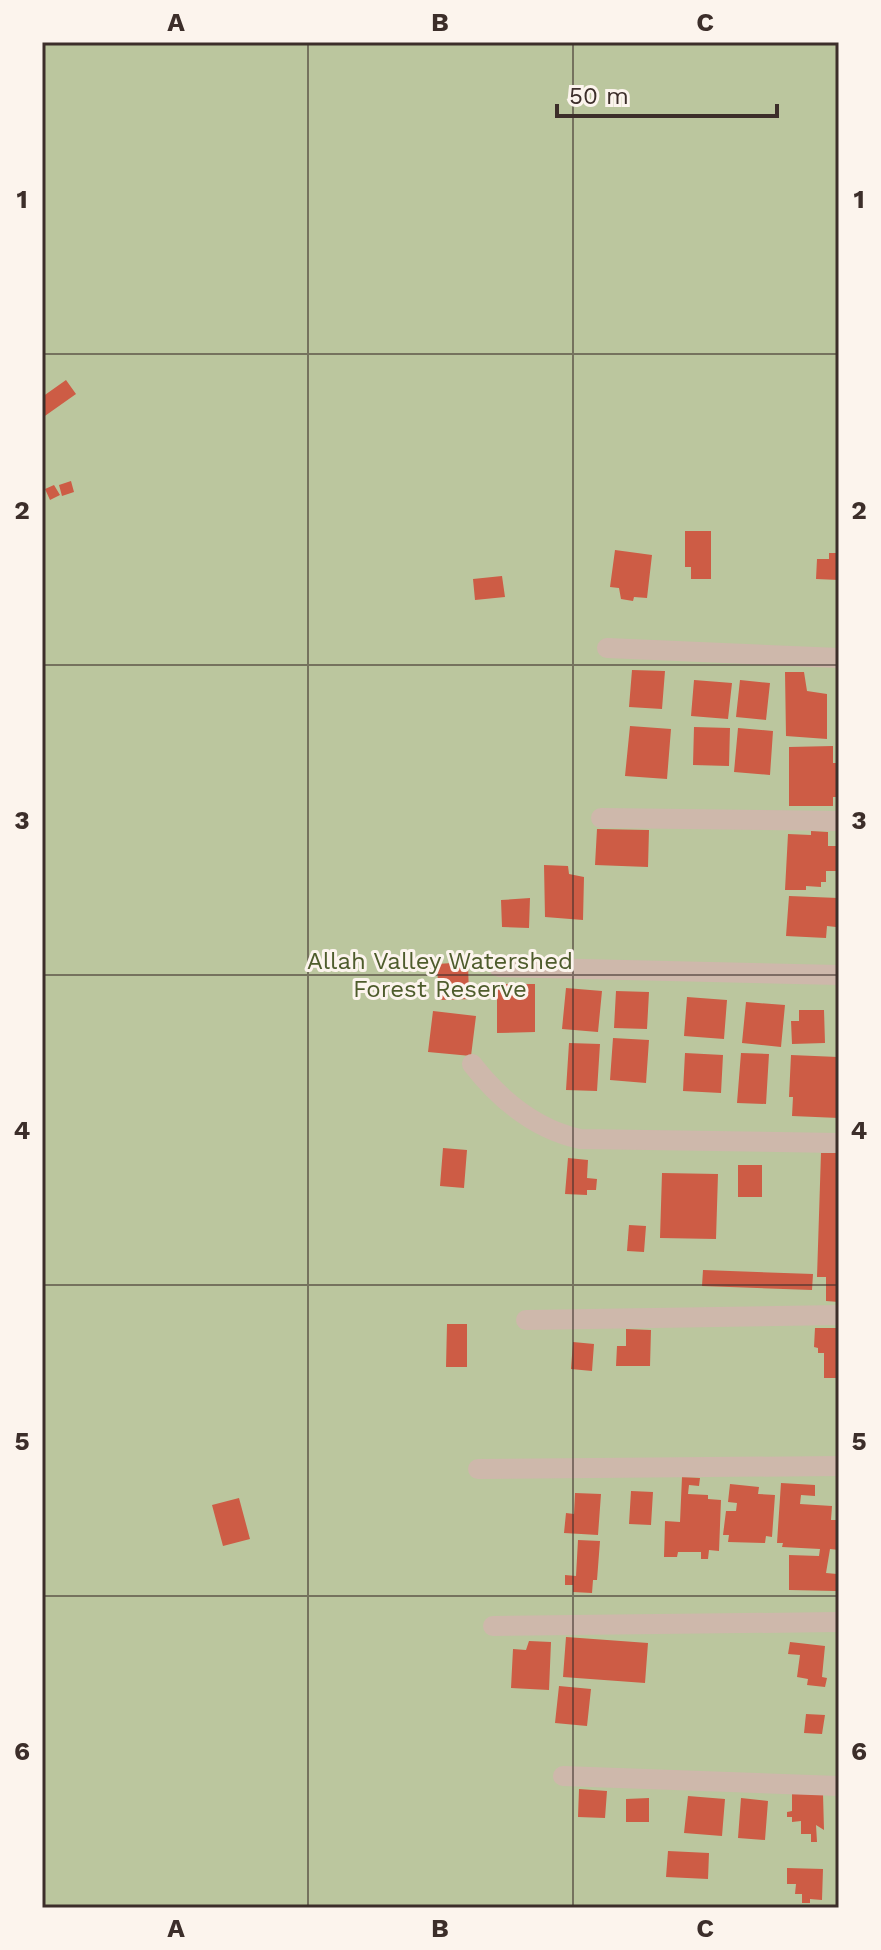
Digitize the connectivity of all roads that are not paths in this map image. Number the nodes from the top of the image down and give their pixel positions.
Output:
1 (607, 648) dead end
2 (839, 658) edge
3 (601, 818) dead end
4 (839, 821) edge
5 (499, 967) dead end
6 (839, 975) edge
7 (472, 1064) dead end
8 (839, 1143) edge
9 (839, 1315) edge
10 (526, 1320) dead end
11 (839, 1466) edge
12 (478, 1469) dead end
13 (839, 1622) edge
14 (493, 1626) dead end
15 (563, 1776) dead end
16 (839, 1786) edge

1 - 2 street
3 - 4 street
5 - 6 street
7 - 8 street
9 - 10 street
11 - 12 street
13 - 14 street
15 - 16 street

